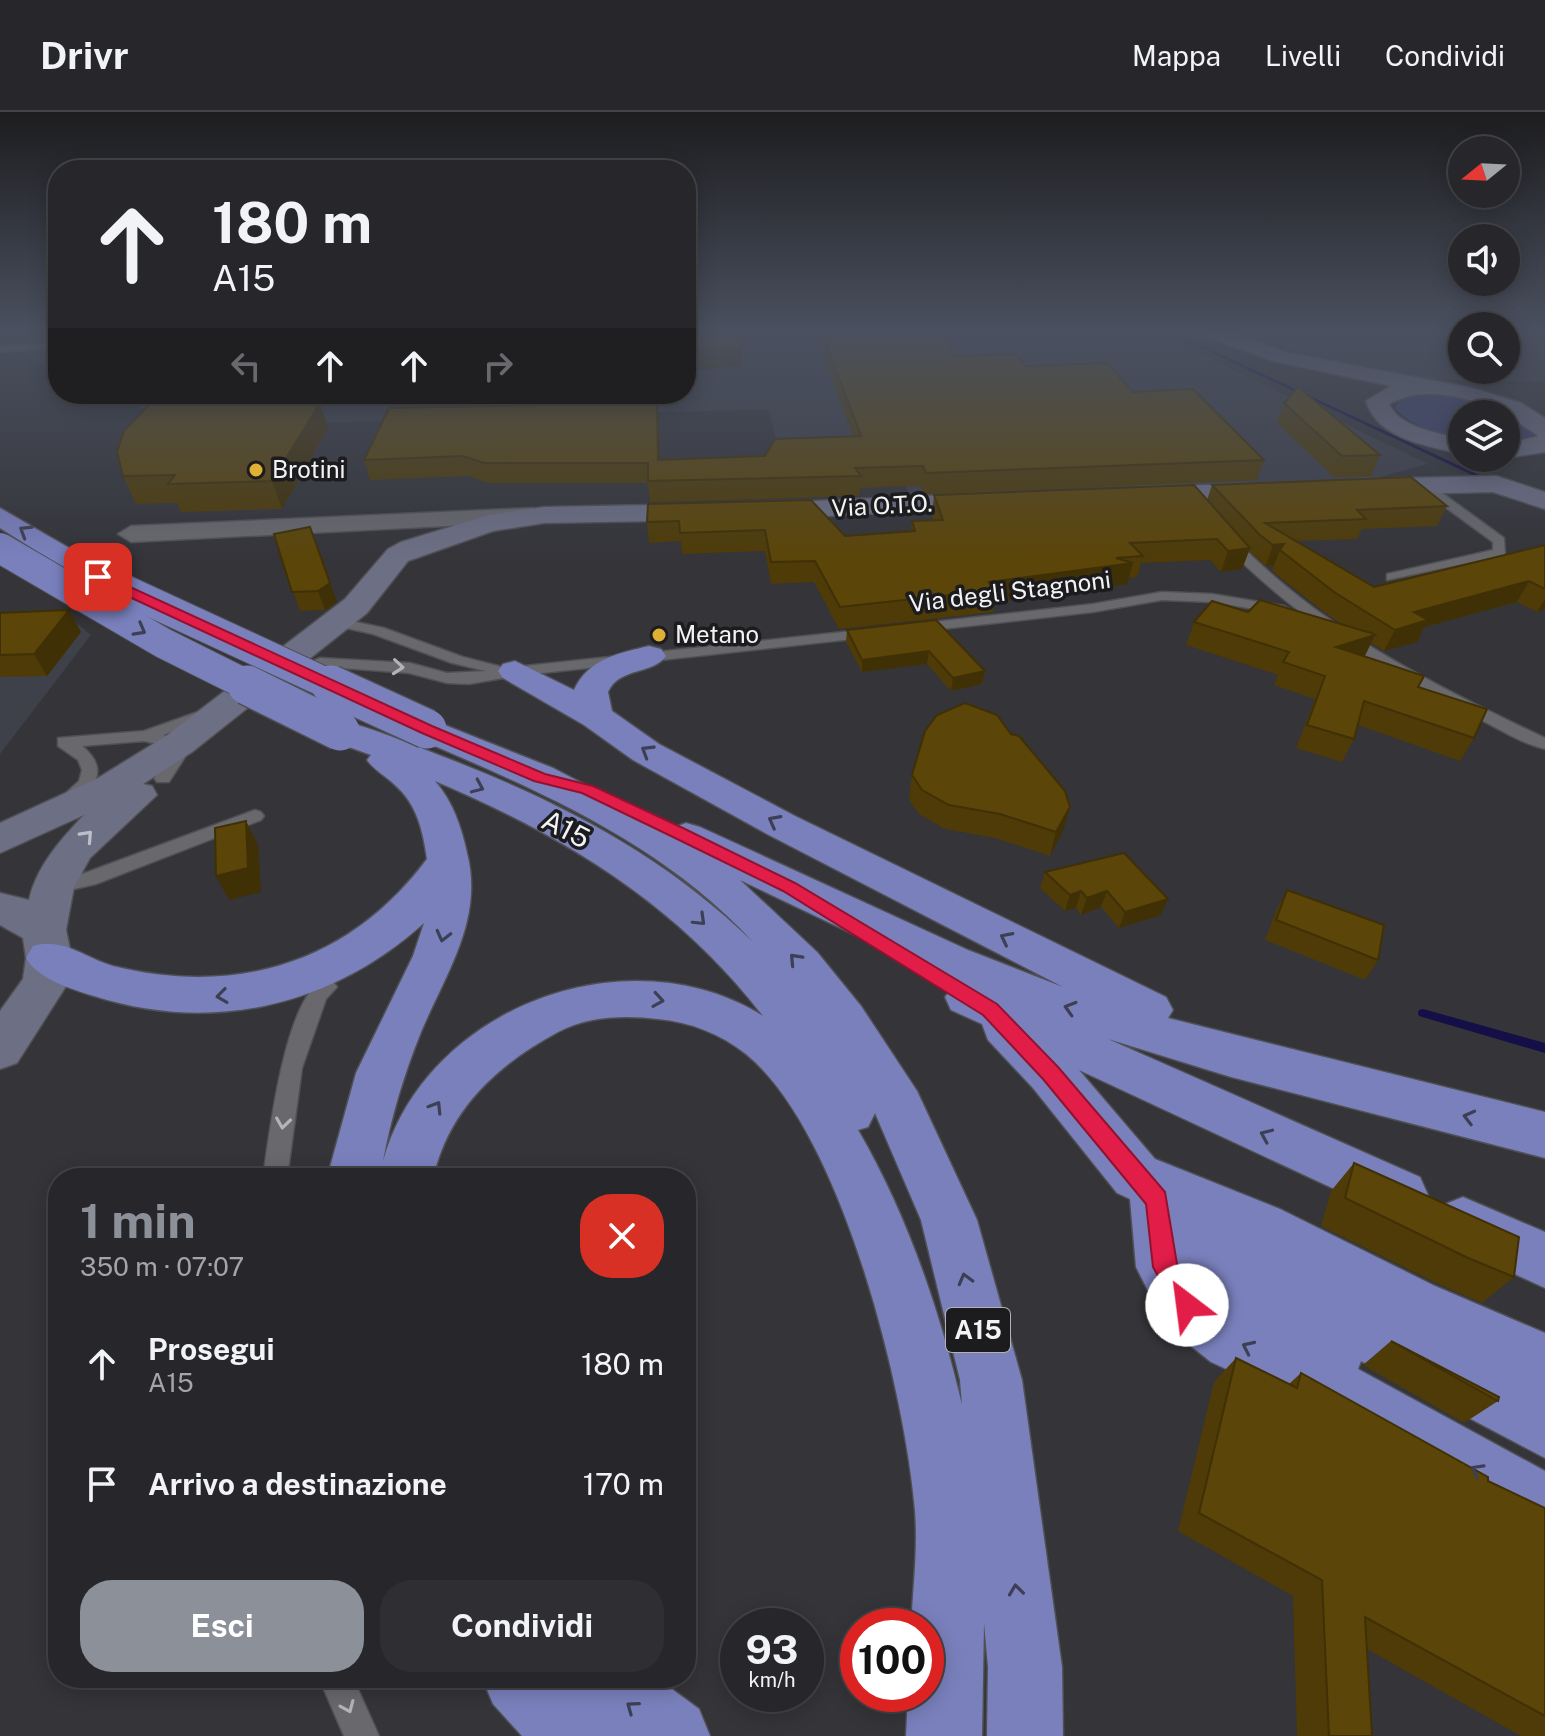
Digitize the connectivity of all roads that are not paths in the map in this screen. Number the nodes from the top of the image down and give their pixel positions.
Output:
1 (1377, 409) edge
2 (1510, 409) edge
3 (1448, 443) edge
4 (1542, 443) edge
5 (1465, 472) edge
6 (1518, 473) edge
7 (1423, 485) junction
8 (1327, 489) edge
9 (1296, 490) edge
10 (1110, 496) edge
11 (1017, 500) edge
12 (1545, 501) edge
13 (0, 516) edge
14 (1217, 528) edge
15 (131, 534) dead end
16 (405, 536) junction
17 (0, 548) edge
18 (1392, 577) dead end
19 (1318, 618) junction
20 (352, 624) junction
21 (649, 656) junction
22 (320, 663) junction
23 (515, 671) junction
24 (597, 717) junction
25 (1545, 744) edge
26 (410, 751) junction
27 (162, 753) junction
28 (540, 777) junction
29 (255, 816) dead end
30 (13, 832) edge
31 (449, 859) junction
32 (53, 887) junction
33 (789, 887) junction
34 (0, 909) edge
35 (46, 944) junction
36 (325, 979) junction
37 (273, 1002) dead end
38 (990, 1010) junction
39 (0, 1049) edge
40 (1333, 1084) junction
41 (1545, 1135) edge
42 (276, 1168) edge
43 (357, 1168) edge
44 (407, 1168) edge
45 (1133, 1172) junction
46 (1545, 1260) edge
47 (1545, 1338) edge
48 (1545, 1364) edge
49 (1545, 1426) edge
50 (1545, 1454) edge
51 (1545, 1508) edge
52 (949, 1513) junction
53 (340, 1688) edge
54 (528, 1688) edge
55 (607, 1688) edge
56 (1025, 1702) edge
57 (362, 1736) edge
58 (574, 1736) edge
59 (672, 1736) edge
60 (944, 1736) edge

1 - 3 street
2 - 4 street
4 - 6 street
5 - 7 street
6 - 12 street
7 - 8 street
7 - 18 lane
9 - 10 street
11 - 16 street, Via O.T.O.
26 -> 13 highway, A15 / A15, bridge
14 - 19 lane, Via degli Stagnoni
15 - 16 street
16 - 20 street
17 -> 26 highway, bridge
19 - 21 lane, Via degli Stagnoni
19 - 25 lane, Via degli Stagnoni
20 - 22 street
20 - 23 lane
20 - 27 street
21 - 23 lane, Via degli Stagnoni
21 - 24 highway
22 -> 23 lane
22 - 27 street
23 - 24 highway
40 -> 24 highway
26 - 28 highway, A15 / A15
26 - 31 highway
26 -> 52 highway, A15 / A15
27 - 30 street
27 - 30 lane
32 -> 27 street
28 - 33 highway
56 -> 28 highway, A15 / A15
29 - 32 lane
31 - 36 highway
31 -> 43 highway
32 - 35 street
33 - 38 highway
40 -> 33 highway
34 - 35 street
36 -> 35 highway
35 - 39 street
36 - 37 lane
36 -> 42 lane
38 - 45 highway
46 -> 38 highway
41 -> 40 highway
44 -> 52 highway
45 - 47 highway
45 - 48 highway
45 - 49 highway
45 - 50 highway
51 -> 45 highway
52 - 60 highway, A15
53 -> 57 lane
54 - 58 highway
59 -> 55 highway

